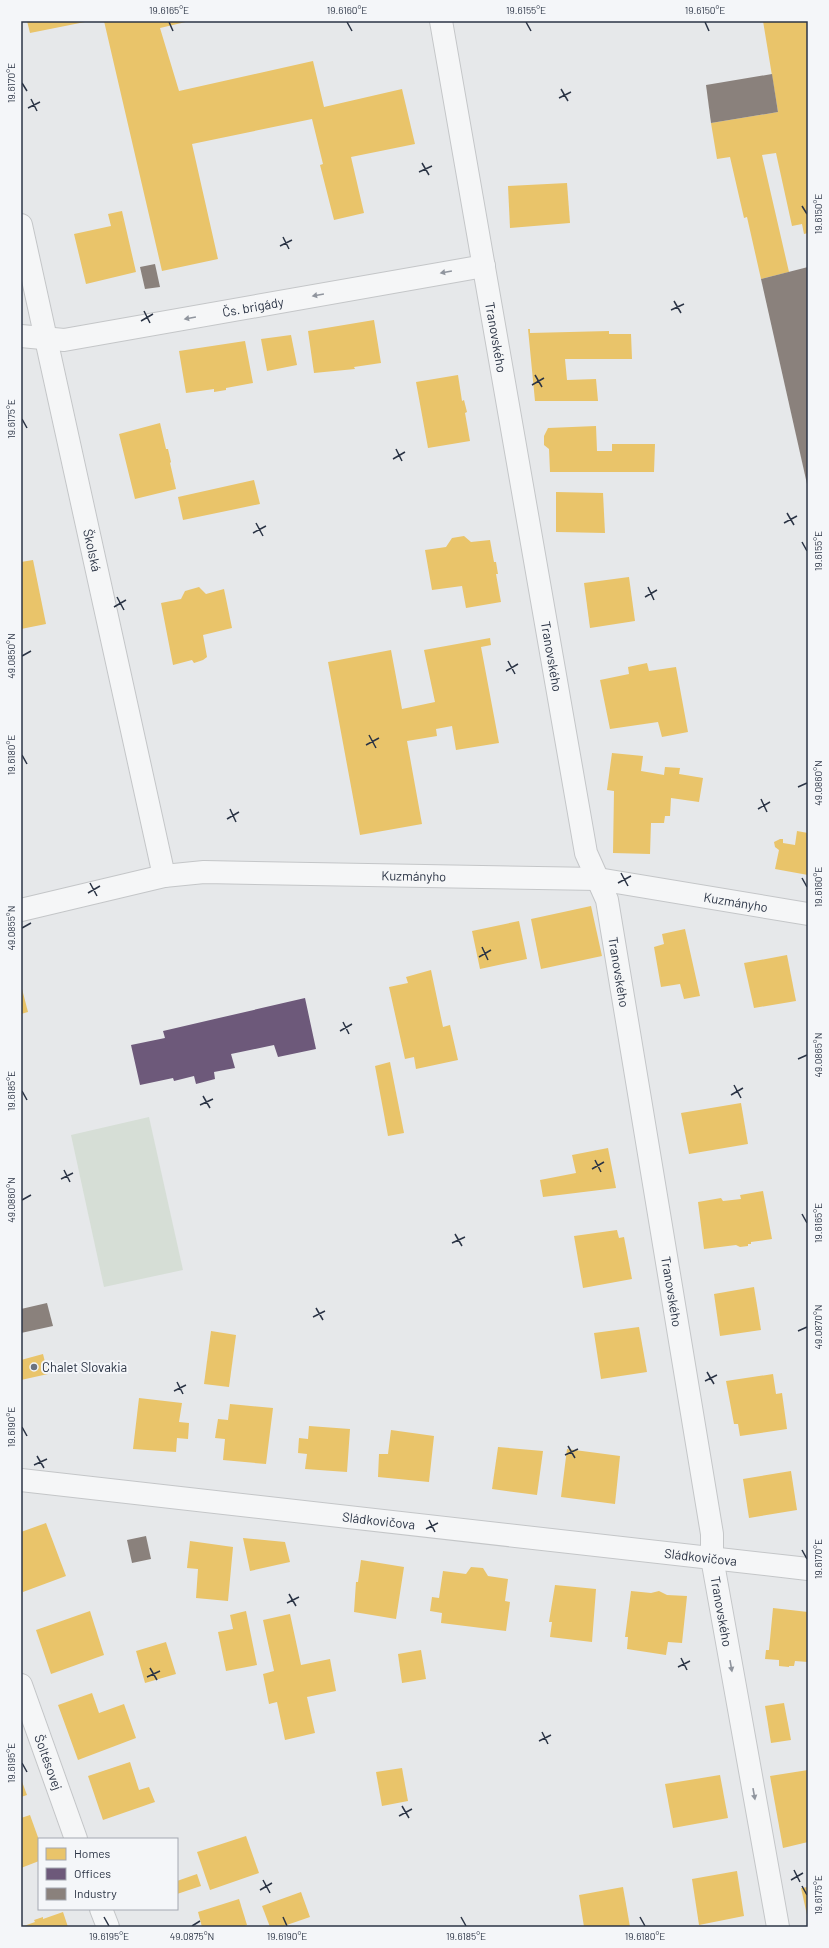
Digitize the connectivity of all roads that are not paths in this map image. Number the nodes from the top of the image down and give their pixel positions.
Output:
1 (441, 21) edge
2 (21, 225) edge
3 (484, 266) junction
4 (21, 336) edge
5 (46, 338) junction
6 (164, 876) junction
7 (598, 879) junction
8 (21, 910) edge
9 (808, 914) edge
10 (21, 1480) edge
11 (712, 1558) junction
12 (808, 1569) edge
13 (21, 1685) edge
14 (76, 1838) edge
15 (101, 1910) edge
16 (108, 1927) edge
17 (778, 1927) edge

1 - 3 street, Tranovského
2 - 5 street, Školská
3 -> 5 street, Čs. brigády
3 - 7 street, Tranovského
4 - 5 street, Čs. brigády
5 - 6 street, Školská
6 - 7 street, Kuzmányho
6 - 8 street, Kuzmányho
7 - 9 street, Kuzmányho
7 - 11 street, Tranovského
10 - 11 street, Sládkovičova
11 - 12 street, Sládkovičova
11 -> 17 street, Tranovského
13 - 14 street, Šoltésovej
15 - 16 street

